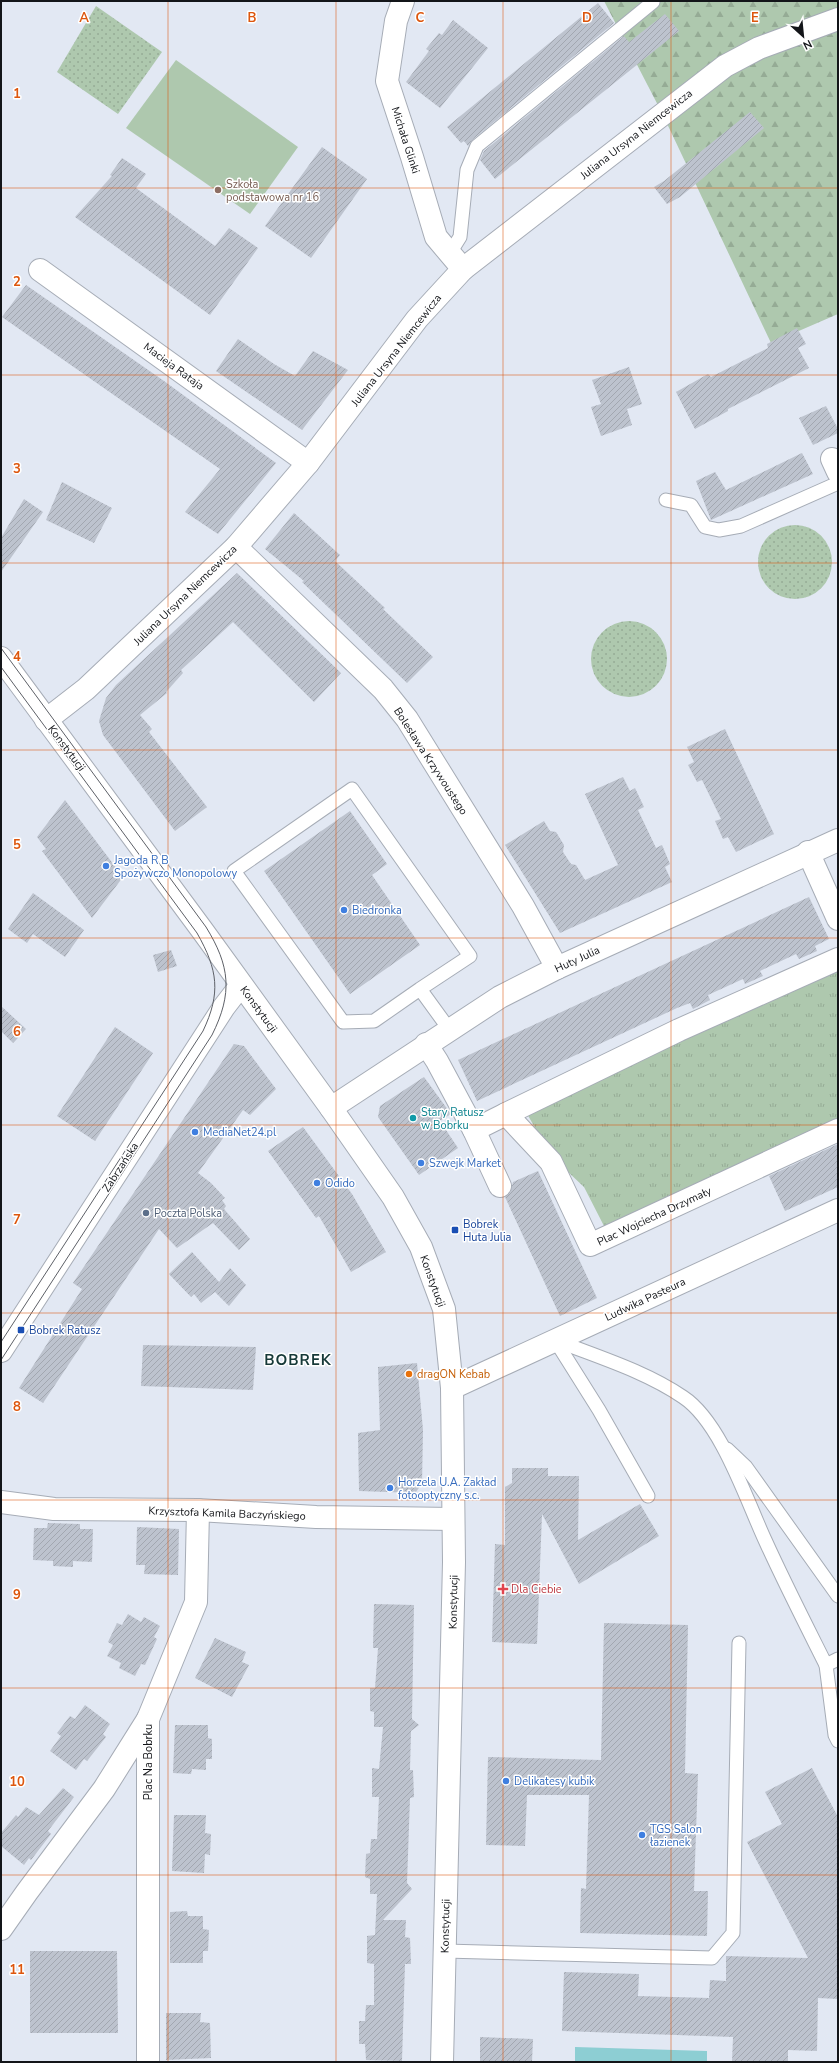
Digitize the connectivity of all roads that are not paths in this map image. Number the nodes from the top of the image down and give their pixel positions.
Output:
1 (403, 1) edge
2 (653, 2) edge
3 (838, 19) edge
4 (456, 261) junction
5 (40, 270) dead end
6 (308, 463) junction
7 (838, 482) edge
8 (666, 500) dead end
9 (236, 546) junction
10 (1, 658) edge
11 (46, 720) junction
12 (838, 840) edge
13 (808, 852) junction
14 (838, 919) edge
15 (838, 959) edge
16 (557, 968) junction
17 (241, 985) junction
18 (420, 988) junction
19 (449, 1029) junction
20 (426, 1044) junction
21 (331, 1108) junction
22 (506, 1114) junction
23 (474, 1130) junction
24 (838, 1130) edge
25 (500, 1186) dead end
26 (838, 1210) edge
27 (555, 1340) junction
28 (1, 1351) edge
29 (452, 1388) junction
30 (722, 1445) junction
31 (648, 1496) dead end
32 (1, 1502) edge
33 (198, 1510) junction
34 (453, 1519) junction
35 (838, 1596) edge
36 (739, 1643) dead end
37 (838, 1660) edge
38 (826, 1665) junction
39 (148, 1718) junction
40 (838, 1741) edge
41 (1, 1929) edge
42 (445, 1951) junction
43 (148, 2062) edge
44 (442, 2062) edge

1 - 4 street, Michała Glinki
2 - 4 lane
3 - 4 street, Juliana Ursyna Niemcewicza
4 - 6 street, Juliana Ursyna Niemcewicza
5 - 6 street, Macieja Rataja
6 - 9 street, Juliana Ursyna Niemcewicza
7 - 8 lane
9 - 11 street, Juliana Ursyna Niemcewicza
9 - 16 street, Bolesława Krzywoustego
10 - 11 street, Konstytucji
11 - 17 street, Konstytucji
12 - 13 street, Huty Julia
13 - 14 street
13 - 16 street, Huty Julia
15 - 22 street
16 - 19 street, Huty Julia
17 - 21 street, Konstytucji
17 - 28 street, Zabrzańska
18 - 18 lane
18 - 19 lane
19 - 20 street, Huty Julia
20 - 21 street, Huty Julia
20 - 23 street
21 - 29 street, Konstytucji
22 - 23 street
22 - 24 street, Plac Wojciecha Drzymały
23 - 25 street
26 - 27 street, Ludwika Pasteura
27 - 29 street, Ludwika Pasteura
27 - 30 lane
27 - 31 lane
29 - 34 street, Konstytucji
30 - 35 lane
30 - 38 lane
32 - 33 street, Krzysztofa Kamila Baczyńskiego
33 - 34 street, Krzysztofa Kamila Baczyńskiego
33 - 39 street
34 - 42 street, Konstytucji
36 - 42 lane
37 - 38 lane
38 - 40 lane
39 - 41 street, Plac Na Bobrku
39 - 43 street, Plac Na Bobrku
42 - 44 street, Konstytucji

